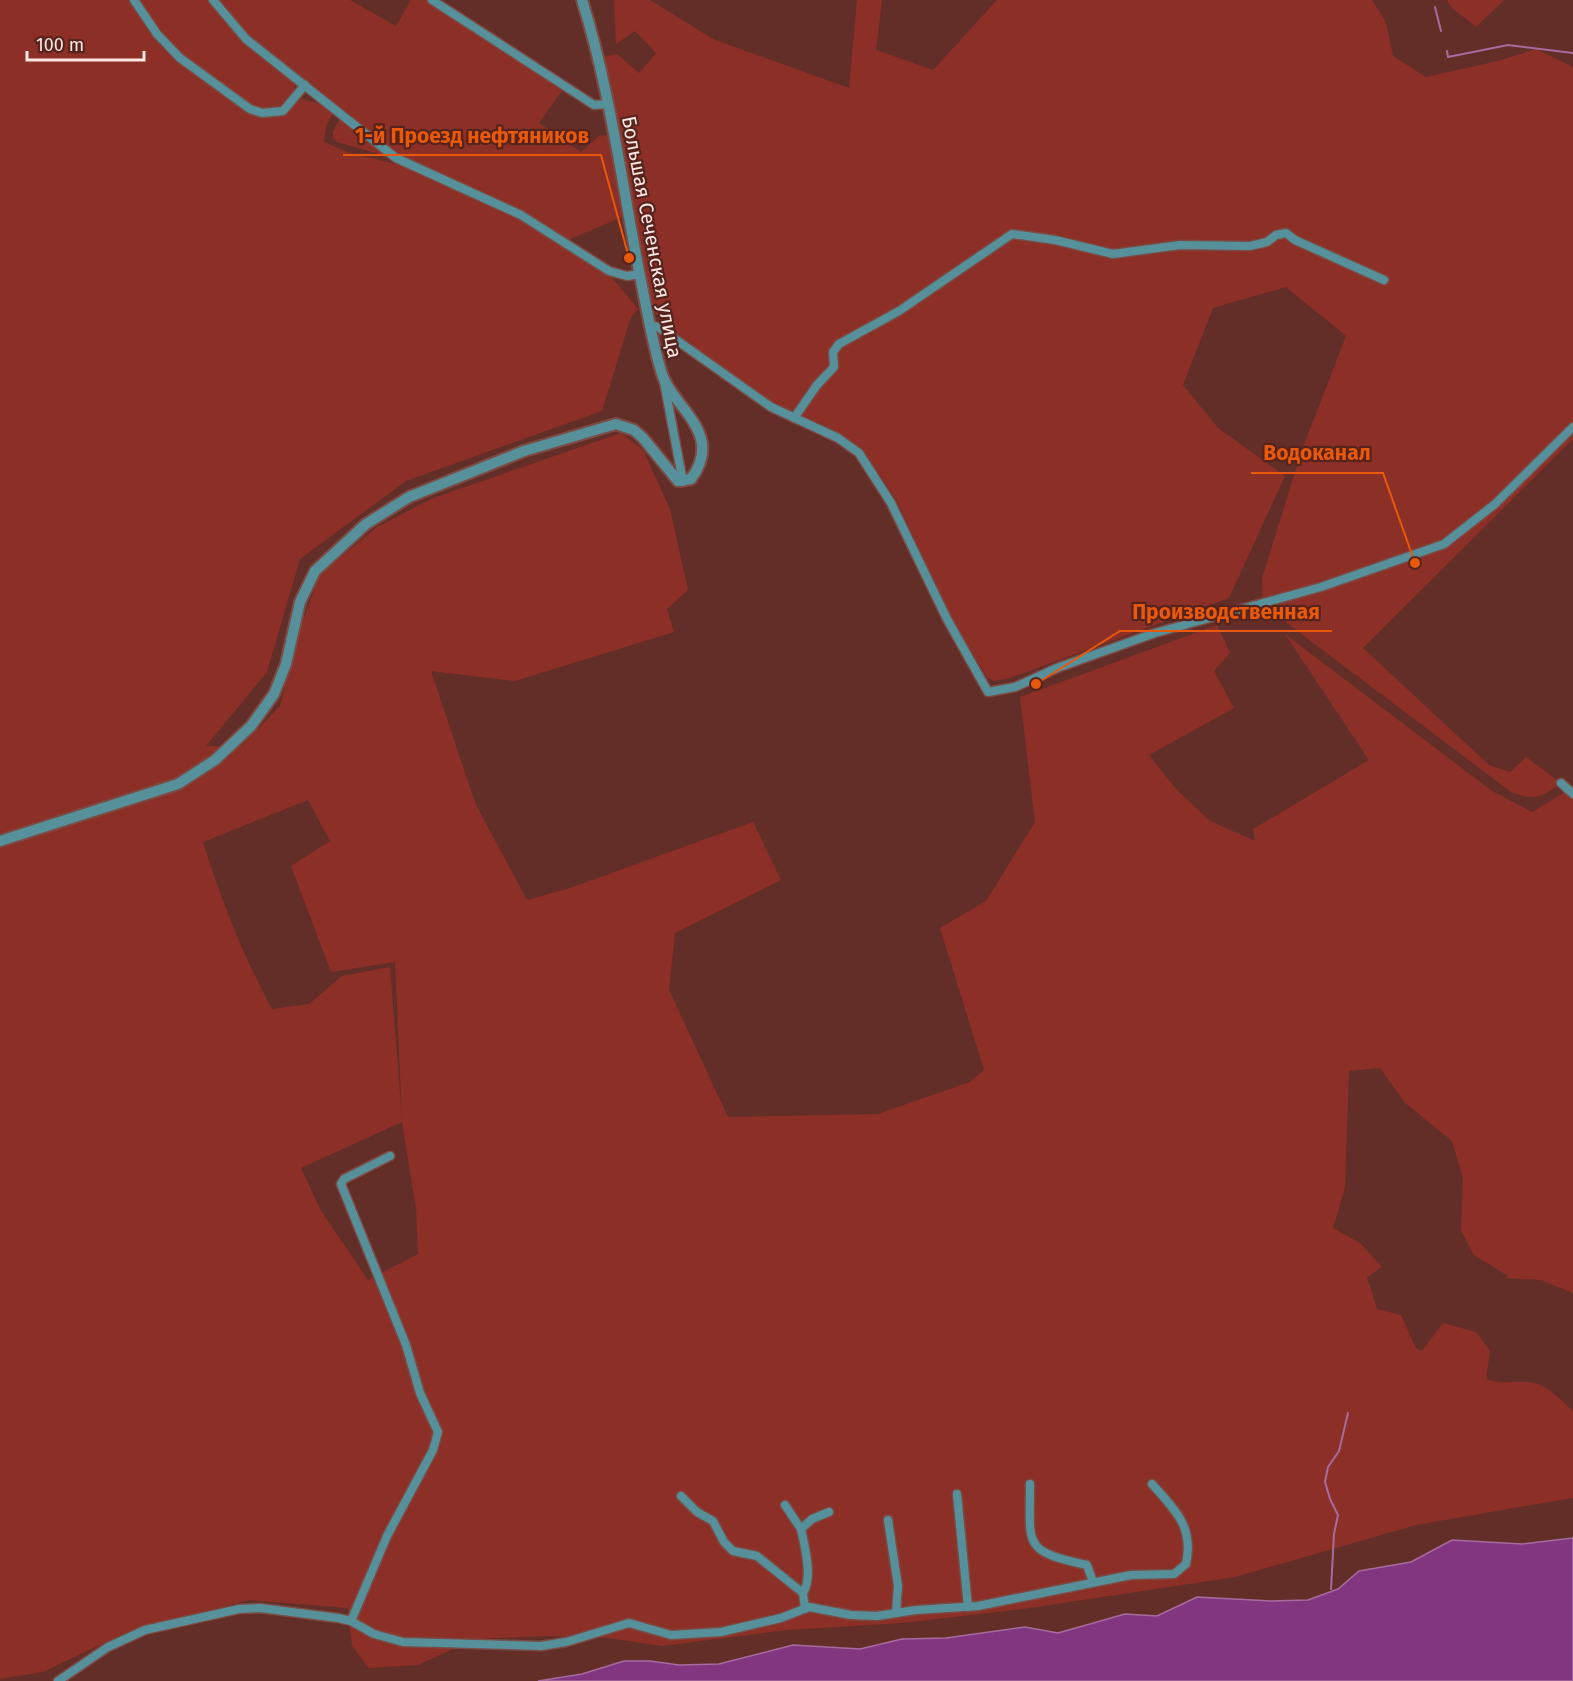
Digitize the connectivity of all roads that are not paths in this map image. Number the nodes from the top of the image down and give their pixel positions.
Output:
1 (134, 0) edge
2 (213, 0) edge
3 (432, 0) edge
4 (582, 0) edge
5 (305, 85) junction
6 (607, 104) junction
7 (640, 274) junction
8 (1384, 280) dead end
9 (650, 325) junction
10 (663, 377) junction
11 (794, 418) junction
12 (1573, 427) edge
13 (683, 482) junction
14 (1562, 783) dead end
15 (1573, 794) edge
16 (0, 841) edge
17 (390, 1156) dead end
18 (1030, 1484) dead end
19 (1152, 1484) dead end
20 (957, 1494) dead end
21 (681, 1496) dead end
22 (785, 1505) dead end
23 (829, 1512) dead end
24 (888, 1520) dead end
25 (801, 1529) junction
26 (1093, 1582) junction
27 (802, 1593) junction
28 (968, 1607) junction
29 (805, 1609) junction
30 (896, 1614) junction
31 (351, 1621) junction
32 (58, 1681) edge

1 - 5 street
2 - 5 street
3 - 6 street
4 - 6 street, Большая Сеченская улица
5 - 7 street
6 - 7 street, Большая Сеченская улица
7 - 9 street, Большая Сеченская улица
8 - 11 street
9 - 10 street, Большая Сеченская улица
9 - 11 street
10 - 13 street
10 - 13 street, Большая Сеченская улица
11 - 12 street
13 - 16 street
14 - 15 street
17 - 31 street
18 - 26 street
19 - 26 street
20 - 28 street
21 - 27 street
22 - 25 street
23 - 25 street
24 - 30 street
25 - 27 street
26 - 28 street
27 - 29 street
28 - 30 street
29 - 30 street
29 - 31 street
31 - 32 street

